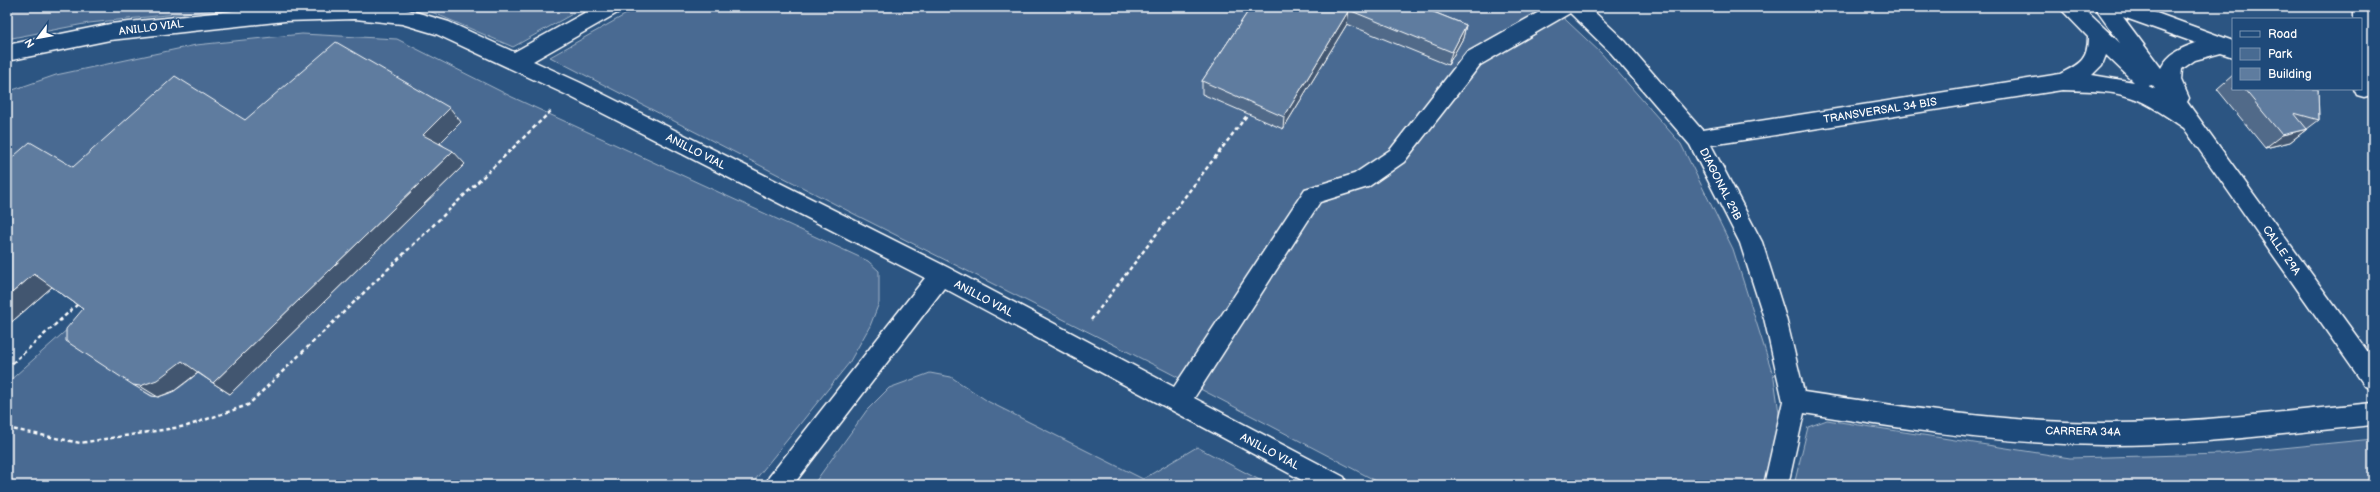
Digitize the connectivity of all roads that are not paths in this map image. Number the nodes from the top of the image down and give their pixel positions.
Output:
1 (612, 7) edge
2 (1564, 7) edge
3 (1576, 7) edge
4 (2070, 7) edge
5 (2077, 7) edge
6 (2110, 7) edge
7 (2364, 7) edge
8 (2098, 34) junction
9 (2226, 47) edge
10 (7, 53) edge
11 (516, 61) junction
12 (2062, 82) junction
13 (2366, 90) edge
14 (2191, 122) junction
15 (1697, 139) junction
16 (941, 275) junction
17 (2373, 378) edge
18 (1795, 401) junction
19 (1178, 402) junction
20 (2373, 414) edge
21 (778, 485) edge
22 (1336, 485) edge
23 (1776, 485) edge

1 - 11 street
2 - 19 street
3 - 15 street, DIAGONAL 29B
4 - 8 street, CALLE 29A
5 - 6 street
6 - 9 street
6 - 14 street, CALLE 29A
7 - 13 street
8 - 12 street
8 - 14 street, CALLE 29A
9 - 14 street, CALLE 29A
10 - 11 street, ANILLO VIAL
11 - 16 street, ANILLO VIAL
12 - 14 street
12 - 15 street, TRANSVERSAL 34 BIS
14 - 17 street, CALLE 29A
15 - 18 street, DIAGONAL 29B
16 - 19 street, ANILLO VIAL
16 - 21 street
18 - 20 street, CARRERA 34A
18 - 23 street
19 - 22 street, ANILLO VIAL

